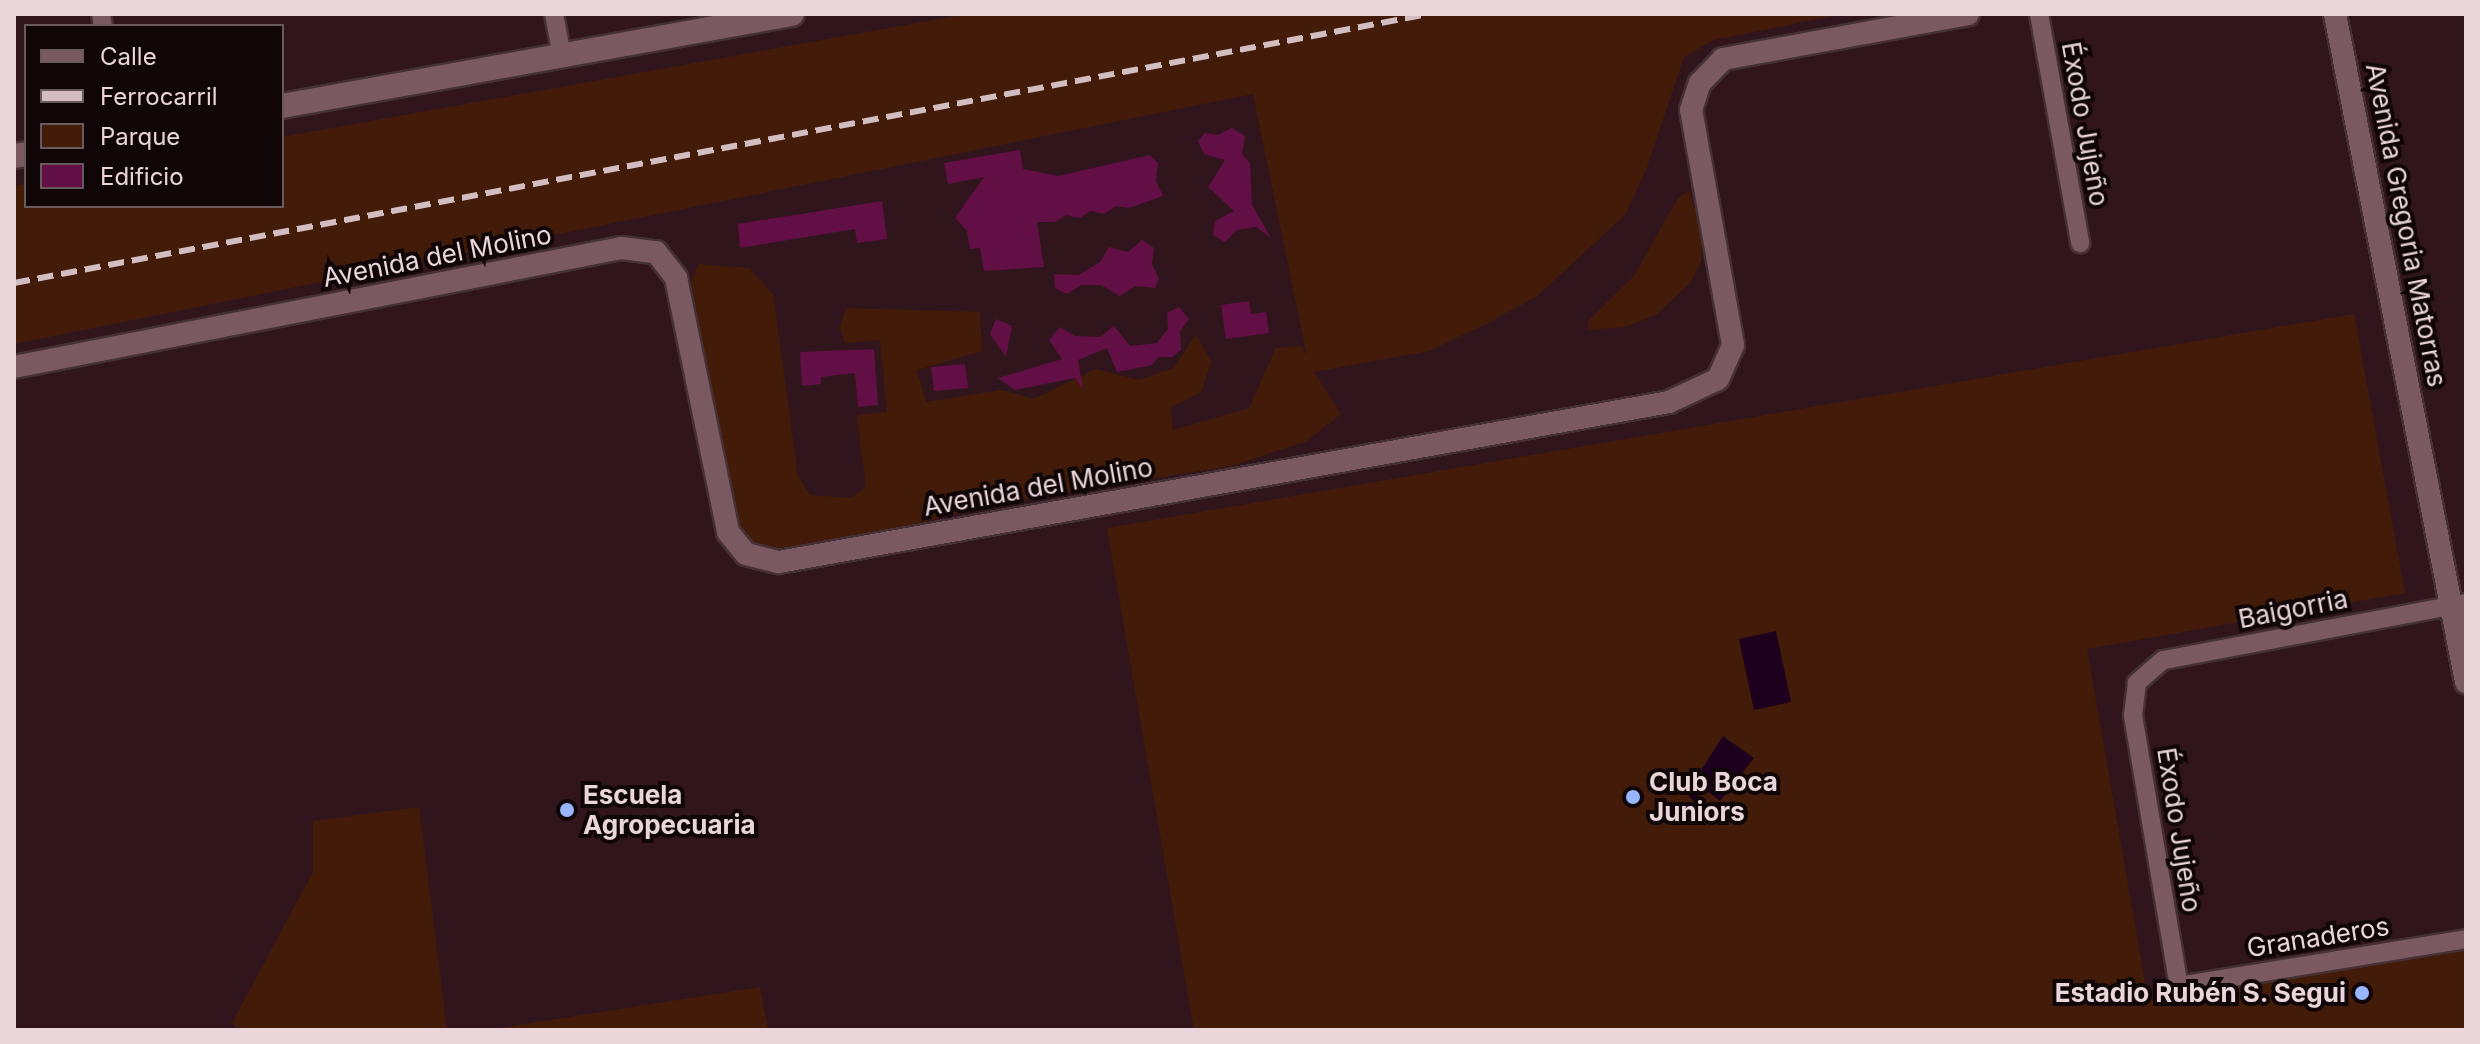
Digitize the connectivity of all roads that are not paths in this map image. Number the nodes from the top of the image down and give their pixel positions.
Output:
1 (554, 14) edge
2 (792, 14) edge
3 (1968, 14) edge
4 (2039, 14) edge
5 (2335, 14) edge
6 (562, 56) junction
7 (284, 106) edge
8 (2080, 243) dead end
9 (14, 367) edge
10 (2459, 604) edge
11 (2466, 682) edge
12 (2137, 683) joint
13 (2466, 939) edge
14 (2179, 986) joint

1 - 6 street
2 - 6 main road
3 - 9 street, Avenida del Molino
4 - 8 street, Éxodo Jujeño
5 - 10 street, Avenida Gregoria Matorras
6 - 7 main road
10 - 11 street, Avenida Gregoria Matorras
10 - 12 street, Baigorria
12 - 14 street, Éxodo Jujeño
13 - 14 street, Granaderos

